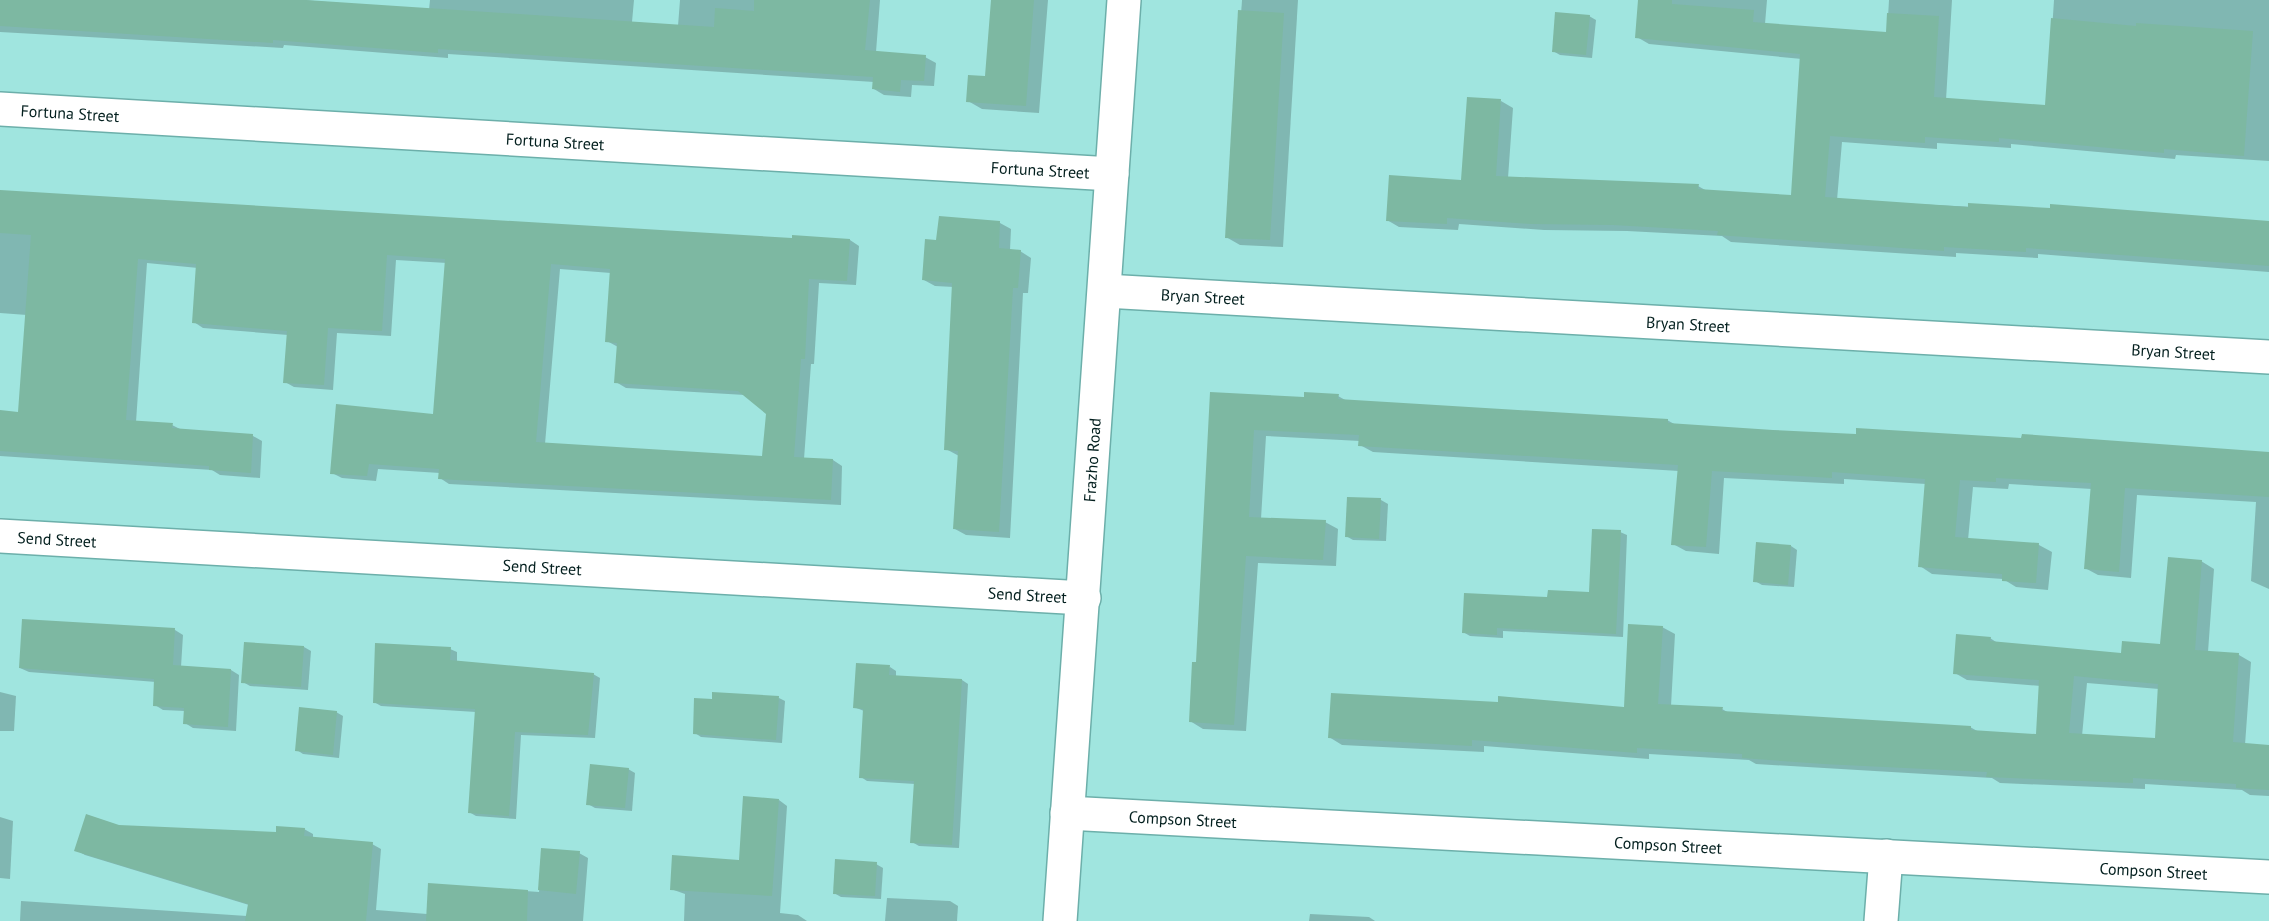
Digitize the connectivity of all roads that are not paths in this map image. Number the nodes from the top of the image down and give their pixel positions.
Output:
1 (1124, 0) edge
2 (0, 109) edge
3 (1112, 174) junction
4 (1105, 291) junction
5 (2269, 357) edge
6 (0, 536) edge
7 (1084, 598) junction
8 (1067, 813) junction
9 (1886, 856) junction
10 (2269, 877) edge
11 (1060, 921) edge
12 (1881, 921) edge

1 - 3 street, Frazho Road
2 - 3 street, Fortuna Street
3 - 4 street, Frazho Road
4 - 5 street, Bryan Street
4 - 7 street, Frazho Road
6 - 7 street, Send Street
7 - 8 street, Frazho Road
8 - 9 street, Compson Street
8 - 11 street, Frazho Road
9 - 10 street, Compson Street
9 - 12 street

